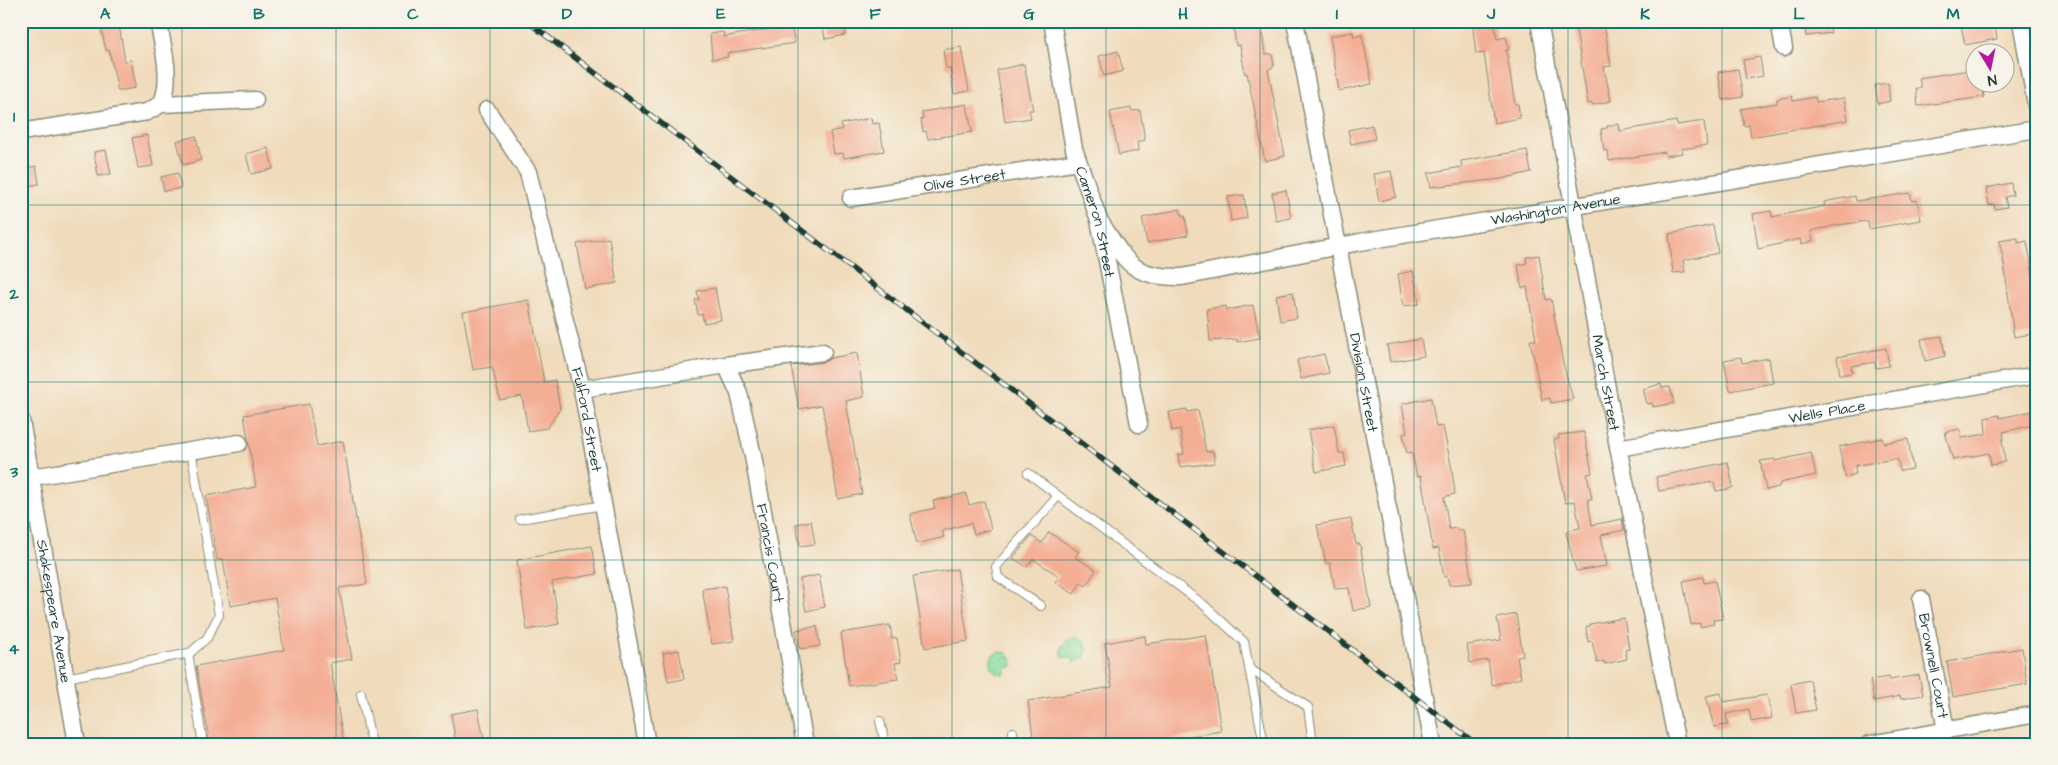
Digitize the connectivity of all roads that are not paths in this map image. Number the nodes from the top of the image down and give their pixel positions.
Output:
1 (158, 21) edge
2 (1052, 21) edge
3 (1294, 21) edge
4 (1539, 21) edge
5 (1780, 21) edge
6 (2021, 21) edge
7 (1784, 48) dead end
8 (255, 100) dead end
9 (161, 104) junction
10 (487, 110) dead end
11 (2037, 110) edge
12 (2037, 129) edge
13 (21, 132) edge
14 (1078, 162) junction
15 (851, 198) dead end
16 (1573, 208) junction
17 (1099, 220) junction
18 (1337, 246) junction
19 (823, 352) dead end
20 (726, 365) junction
21 (2037, 375) edge
22 (582, 389) junction
23 (21, 420) edge
24 (1140, 424) dead end
25 (239, 443) dead end
26 (1618, 448) junction
27 (191, 450) junction
28 (1028, 473) dead end
29 (32, 477) junction
30 (1058, 496) junction
31 (604, 505) junction
32 (520, 519) dead end
33 (1921, 599) dead end
34 (1040, 606) dead end
35 (188, 653) junction
36 (1250, 669) junction
37 (66, 678) junction
38 (361, 694) dead end
39 (2037, 714) edge
40 (880, 721) dead end
41 (1946, 730) junction
42 (1013, 732) dead end
43 (1905, 741) edge
44 (77, 744) edge
45 (203, 744) edge
46 (372, 744) edge
47 (647, 744) edge
48 (805, 744) edge
49 (884, 744) edge
50 (1015, 744) edge
51 (1264, 744) edge
52 (1313, 744) edge
53 (1433, 744) edge
54 (1677, 744) edge
55 (1870, 744) edge

1 - 9 street
2 - 14 street, Cameron Street
3 - 18 street, Division Street
4 - 16 street, March Street
5 - 7 street
6 - 11 street
8 - 9 street
9 - 13 street
10 - 22 street, Fulford Street
12 - 16 street, Washington Avenue
14 - 15 street, Olive Street
14 - 17 street, Cameron Street
16 - 18 street, Washington Avenue
16 - 26 street, March Street
17 - 18 street, Washington Avenue
17 - 24 street, Cameron Street
18 - 53 street, Division Street
19 - 20 street
20 - 22 street
20 - 48 street, Francis Court
21 - 26 street, Wells Place
22 - 31 street, Fulford Street
23 - 29 street, Shakespeare Avenue
25 - 27 street
26 - 54 street, March Street
27 - 29 street
27 - 35 lane
28 - 30 lane
29 - 37 street, Shakespeare Avenue
30 - 34 lane
30 - 36 lane
31 - 32 lane
31 - 47 street, Fulford Street
33 - 41 street, Brownell Court
35 - 37 lane
35 - 45 lane
36 - 51 lane
36 - 52 lane
37 - 44 street, Shakespeare Avenue
38 - 46 lane
39 - 41 street
40 - 49 lane
41 - 43 street
42 - 50 lane
43 - 55 street

